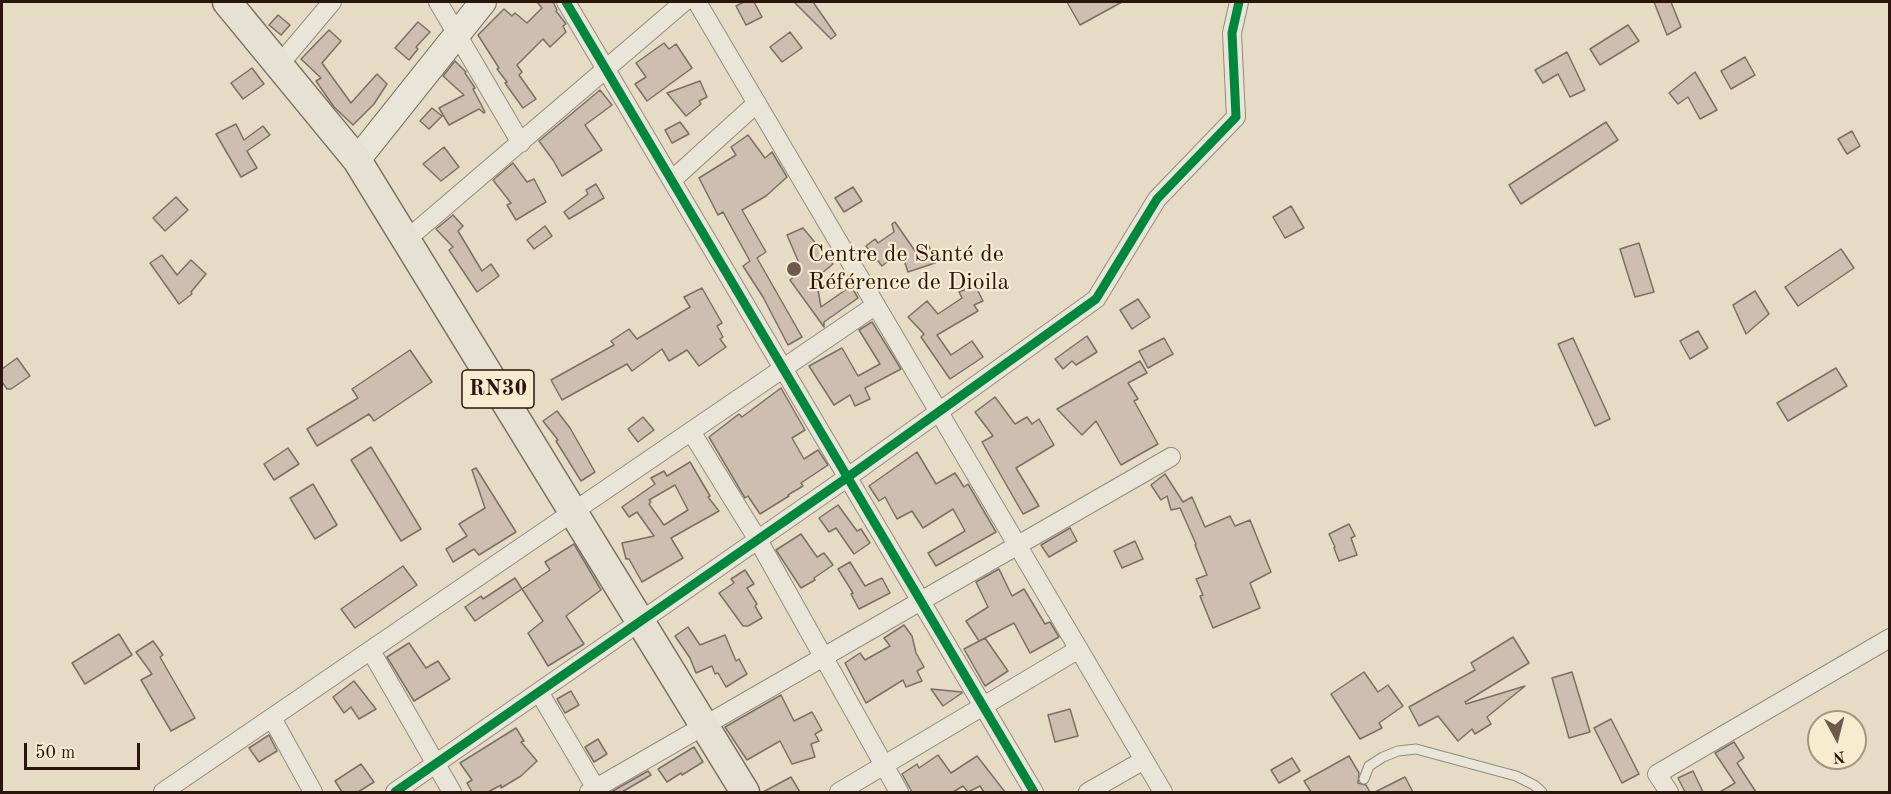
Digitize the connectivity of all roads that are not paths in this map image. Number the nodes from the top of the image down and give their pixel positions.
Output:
1 (227, 2) edge
2 (333, 2) edge
3 (438, 2) edge
4 (483, 2) edge
5 (566, 2) edge
6 (684, 2) edge
7 (697, 2) edge
8 (1239, 2) edge
9 (458, 34) junction
10 (279, 65) junction
11 (606, 70) junction
12 (757, 103) junction
13 (521, 143) junction
14 (357, 160) junction
15 (672, 180) junction
16 (406, 240) junction
17 (876, 305) junction
18 (784, 370) junction
19 (939, 411) junction
20 (692, 433) junction
21 (1171, 457) dead end
22 (848, 477) junction
23 (574, 513) junction
24 (758, 540) junction
25 (1017, 544) junction
26 (921, 601) junction
27 (640, 621) junction
28 (1890, 638) edge
29 (1079, 649) junction
30 (371, 651) junction
31 (823, 657) junction
32 (539, 692) junction
33 (984, 707) junction
34 (272, 718) junction
35 (705, 726) junction
36 (1144, 760) junction
37 (436, 764) junction
38 (884, 766) junction
39 (1364, 779) dead end
40 (594, 791) edge
41 (163, 792) edge
42 (313, 792) edge
43 (395, 792) edge
44 (452, 792) edge
45 (745, 792) edge
46 (839, 792) edge
47 (899, 792) edge
48 (1034, 792) edge
49 (1088, 792) edge
50 (1163, 792) edge
51 (1542, 792) edge
52 (1669, 792) edge

1 - 10 main road, RN30
2 - 10 street
3 - 9 street
4 - 9 street
5 - 11 street
6 - 11 street
7 - 12 street
8 - 19 street
9 - 13 street
9 - 14 street
10 - 14 main road, RN30
11 - 13 street
11 - 15 street
12 - 15 street
12 - 17 street
13 - 16 street
14 - 16 main road, RN30
15 - 18 street
16 - 23 main road, RN30
17 - 18 street
17 - 19 street
18 - 20 street
18 - 22 street
19 - 22 street
19 - 25 street
20 - 23 street
20 - 24 street
21 - 25 street
22 - 24 street
22 - 26 street
23 - 27 main road, RN30
23 - 30 street
24 - 27 street
24 - 31 street
25 - 26 street
25 - 29 street
26 - 31 street
26 - 33 street
27 - 32 street
27 - 35 main road, RN30
28 - 52 street
29 - 33 street
29 - 36 street
30 - 34 street
30 - 37 street
31 - 35 street
31 - 38 street
32 - 37 street
32 - 40 street
33 - 38 street
33 - 48 street
34 - 41 street
34 - 42 street
35 - 40 street
35 - 45 main road, RN30
36 - 49 street
36 - 50 street
37 - 43 street
37 - 44 street
38 - 46 street
38 - 47 street
39 - 51 lane

